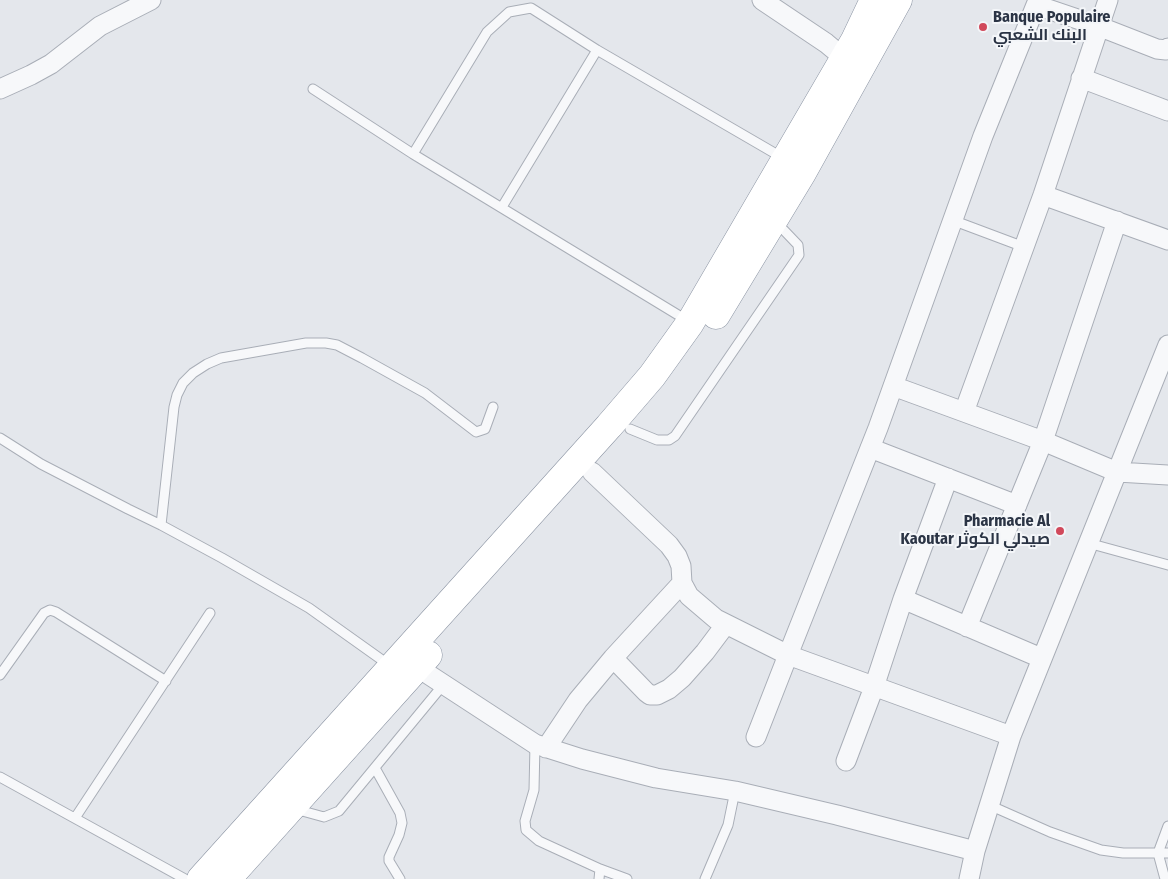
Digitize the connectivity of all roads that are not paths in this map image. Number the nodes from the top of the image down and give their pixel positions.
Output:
1 (131, 0) edge
2 (151, 0) edge
3 (762, 0) edge
4 (874, 0) edge
5 (898, 0) edge
6 (1108, 0) edge
7 (1029, 3) edge
8 (100, 26) junction
9 (1098, 26) junction
10 (1168, 48) edge
11 (597, 50) junction
12 (844, 58) junction
13 (1081, 78) junction
14 (0, 89) edge
15 (313, 89) dead end
16 (1168, 111) edge
17 (413, 154) junction
18 (785, 160) junction
19 (1043, 194) junction
20 (502, 207) junction
21 (774, 220) junction
22 (952, 220) junction
23 (1117, 221) junction
24 (1168, 240) edge
25 (1024, 247) junction
26 (690, 323) junction
27 (1166, 355) edge
28 (893, 386) junction
29 (493, 406) dead end
30 (964, 412) junction
31 (630, 429) junction
32 (0, 438) edge
33 (1043, 442) junction
34 (870, 448) junction
35 (592, 472) junction
36 (1117, 472) junction
37 (1168, 475) edge
38 (948, 478) junction
39 (1017, 505) junction
40 (161, 525) junction
41 (1088, 542) junction
42 (1168, 565) edge
43 (682, 583) junction
44 (903, 599) junction
45 (210, 613) dead end
46 (726, 624) junction
47 (967, 627) junction
48 (788, 655) junction
49 (613, 658) junction
50 (1041, 658) junction
51 (404, 667) junction
52 (0, 675) edge
53 (166, 681) junction
54 (443, 685) junction
55 (874, 686) junction
56 (1011, 736) junction
57 (756, 737) dead end
58 (540, 746) junction
59 (846, 761) dead end
60 (375, 768) junction
61 (0, 777) edge
62 (735, 791) junction
63 (989, 805) junction
64 (291, 808) junction
65 (75, 818) junction
66 (1168, 826) edge
67 (975, 851) junction
68 (1163, 853) edge
69 (600, 869) junction
70 (185, 879) edge
71 (201, 879) edge
72 (228, 879) edge
73 (400, 879) edge
74 (599, 879) edge
75 (627, 879) edge
76 (705, 879) edge
77 (970, 879) edge
78 (1165, 879) edge

1 - 8 lane
2 - 8 street
3 - 12 street
4 - 12 highway
5 - 21 highway
6 - 9 street
7 - 9 street
7 - 22 street
8 - 14 street
9 - 10 street
9 - 13 street
11 - 17 lane
11 - 18 lane
11 - 20 lane
12 - 18 highway
13 - 16 street
13 - 19 street
15 - 17 lane
17 - 20 lane
18 - 26 highway
19 - 23 street
19 - 25 street
20 - 26 lane
21 - 31 highway
21 - 31 lane
22 - 25 lane
22 - 28 street
23 - 24 street
23 - 33 street
25 - 30 street
26 - 51 highway
27 - 36 street
28 - 30 street
28 - 34 street
29 - 40 lane
30 - 33 street
31 - 35 highway
32 - 40 lane
33 - 36 street
33 - 39 street
34 - 38 street
34 - 48 street
35 - 43 street
35 - 51 highway
36 - 37 street
36 - 41 street
38 - 39 street
38 - 44 street
39 - 47 street
40 - 51 lane
41 - 42 lane
41 - 50 street
43 - 46 street
43 - 49 street
44 - 47 street
44 - 55 street
45 - 53 lane
46 - 48 street
46 - 49 street
47 - 50 street
48 - 55 street
48 - 57 street
49 - 58 street
50 - 56 street
51 - 54 street
51 - 64 highway
51 - 71 highway
52 - 53 lane
53 - 65 lane
54 - 58 street
54 - 60 lane
55 - 56 street
55 - 59 street
56 - 63 street
58 - 62 street
58 - 69 lane
60 - 64 lane
60 - 73 lane
61 - 65 lane
62 - 67 street
62 - 76 lane
63 - 67 street
63 - 68 lane
64 - 72 highway
65 - 70 lane
66 - 68 lane
67 - 77 street
68 - 78 lane
69 - 74 lane
69 - 75 lane

